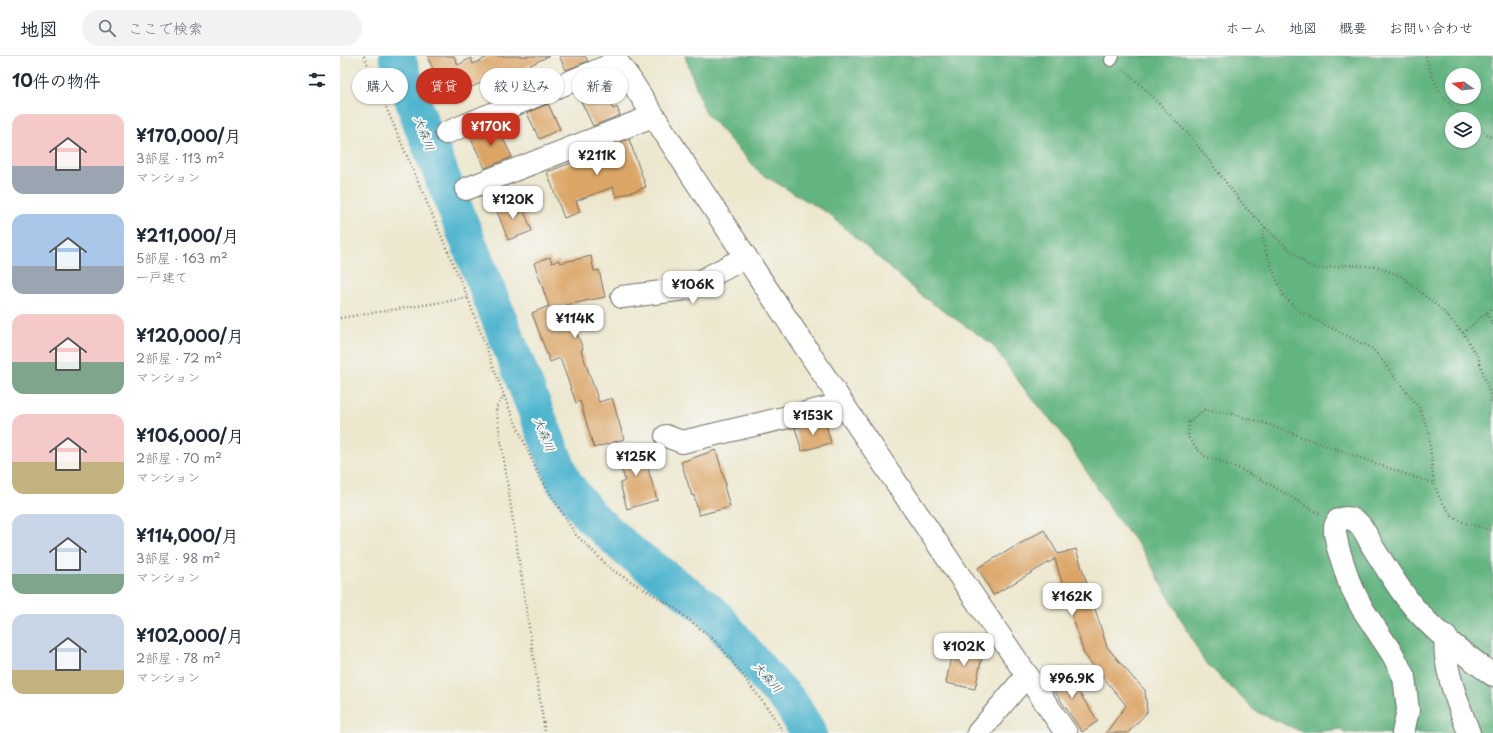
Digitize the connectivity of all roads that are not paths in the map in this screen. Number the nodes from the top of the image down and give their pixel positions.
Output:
1 (615, 59) edge
2 (653, 116) junction
3 (446, 133) dead end
4 (466, 189) dead end
5 (746, 257) junction
6 (622, 297) dead end
7 (843, 404) junction
8 (666, 436) dead end
9 (1446, 638) junction
10 (1027, 675) junction
11 (1493, 675) edge
12 (978, 733) edge
13 (1066, 733) edge
14 (1402, 733) edge
15 (1469, 733) edge

1 - 2 street
1 - 3 street
2 - 4 street
2 - 5 street
5 - 6 street
5 - 7 street
7 - 8 street
7 - 10 street
9 - 11 street
9 - 14 street
9 - 15 street
10 - 12 street
10 - 13 street

